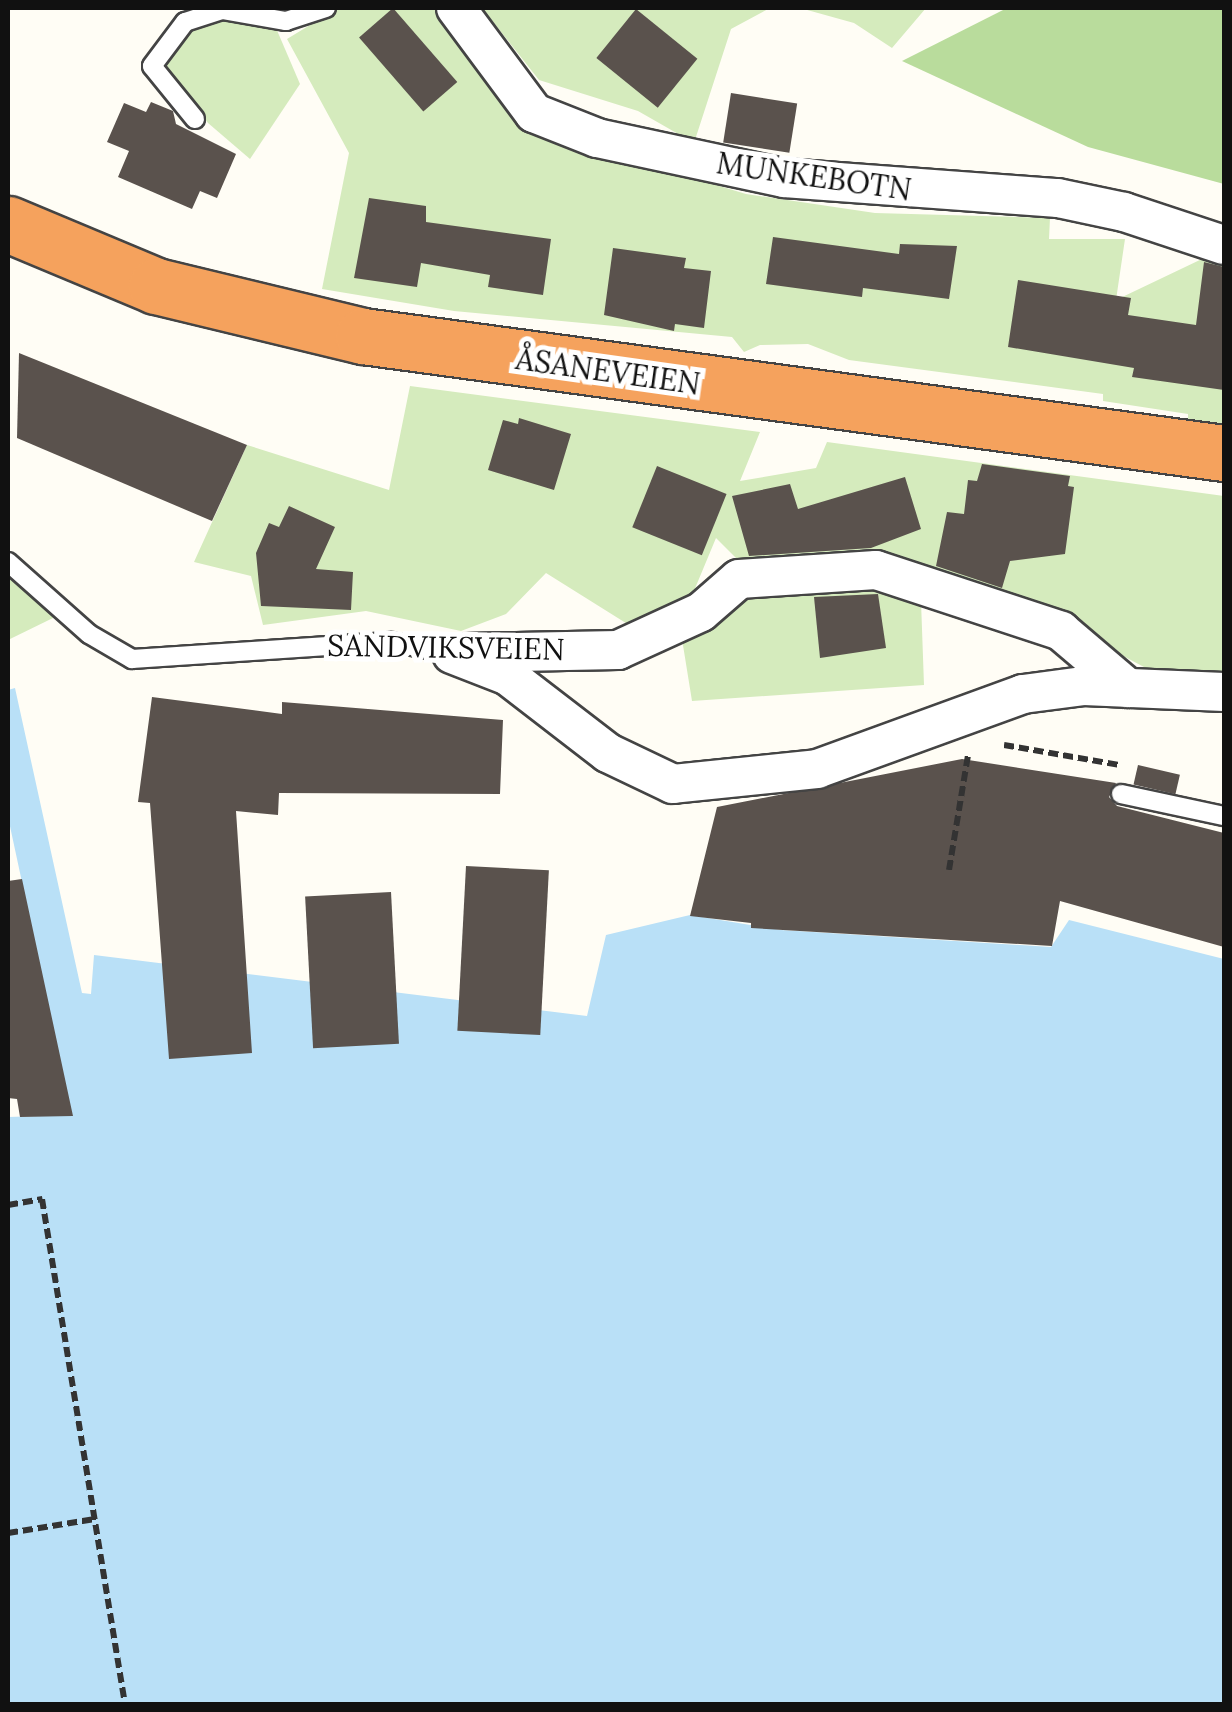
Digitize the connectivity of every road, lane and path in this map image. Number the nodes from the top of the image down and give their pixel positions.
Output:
1 (326, 8) edge
2 (456, 8) edge
3 (194, 120) dead end
4 (8, 224) edge
5 (1224, 246) edge
6 (1224, 454) edge
7 (8, 562) edge
8 (452, 654) junction
9 (1128, 688) junction
10 (1224, 692) edge
11 (968, 754) junction
12 (948, 756) dead end
13 (1122, 794) joint
14 (1224, 816) edge
15 (949, 870) dead end
16 (8, 1205) edge
17 (95, 1519) junction
18 (8, 1533) edge
19 (125, 1704) edge

1 - 3 lane
2 - 5 street, MUNKEBOTN
4 - 6 highway, ÅSANEVEIEN
7 - 8 lane, SANDVIKSVEIEN
8 - 9 street, SANDVIKSVEIEN
8 - 9 street
9 - 10 street
11 - 12 path
11 - 13 path
11 - 15 path
13 - 14 lane
16 - 17 path
17 - 18 path
17 - 19 path

